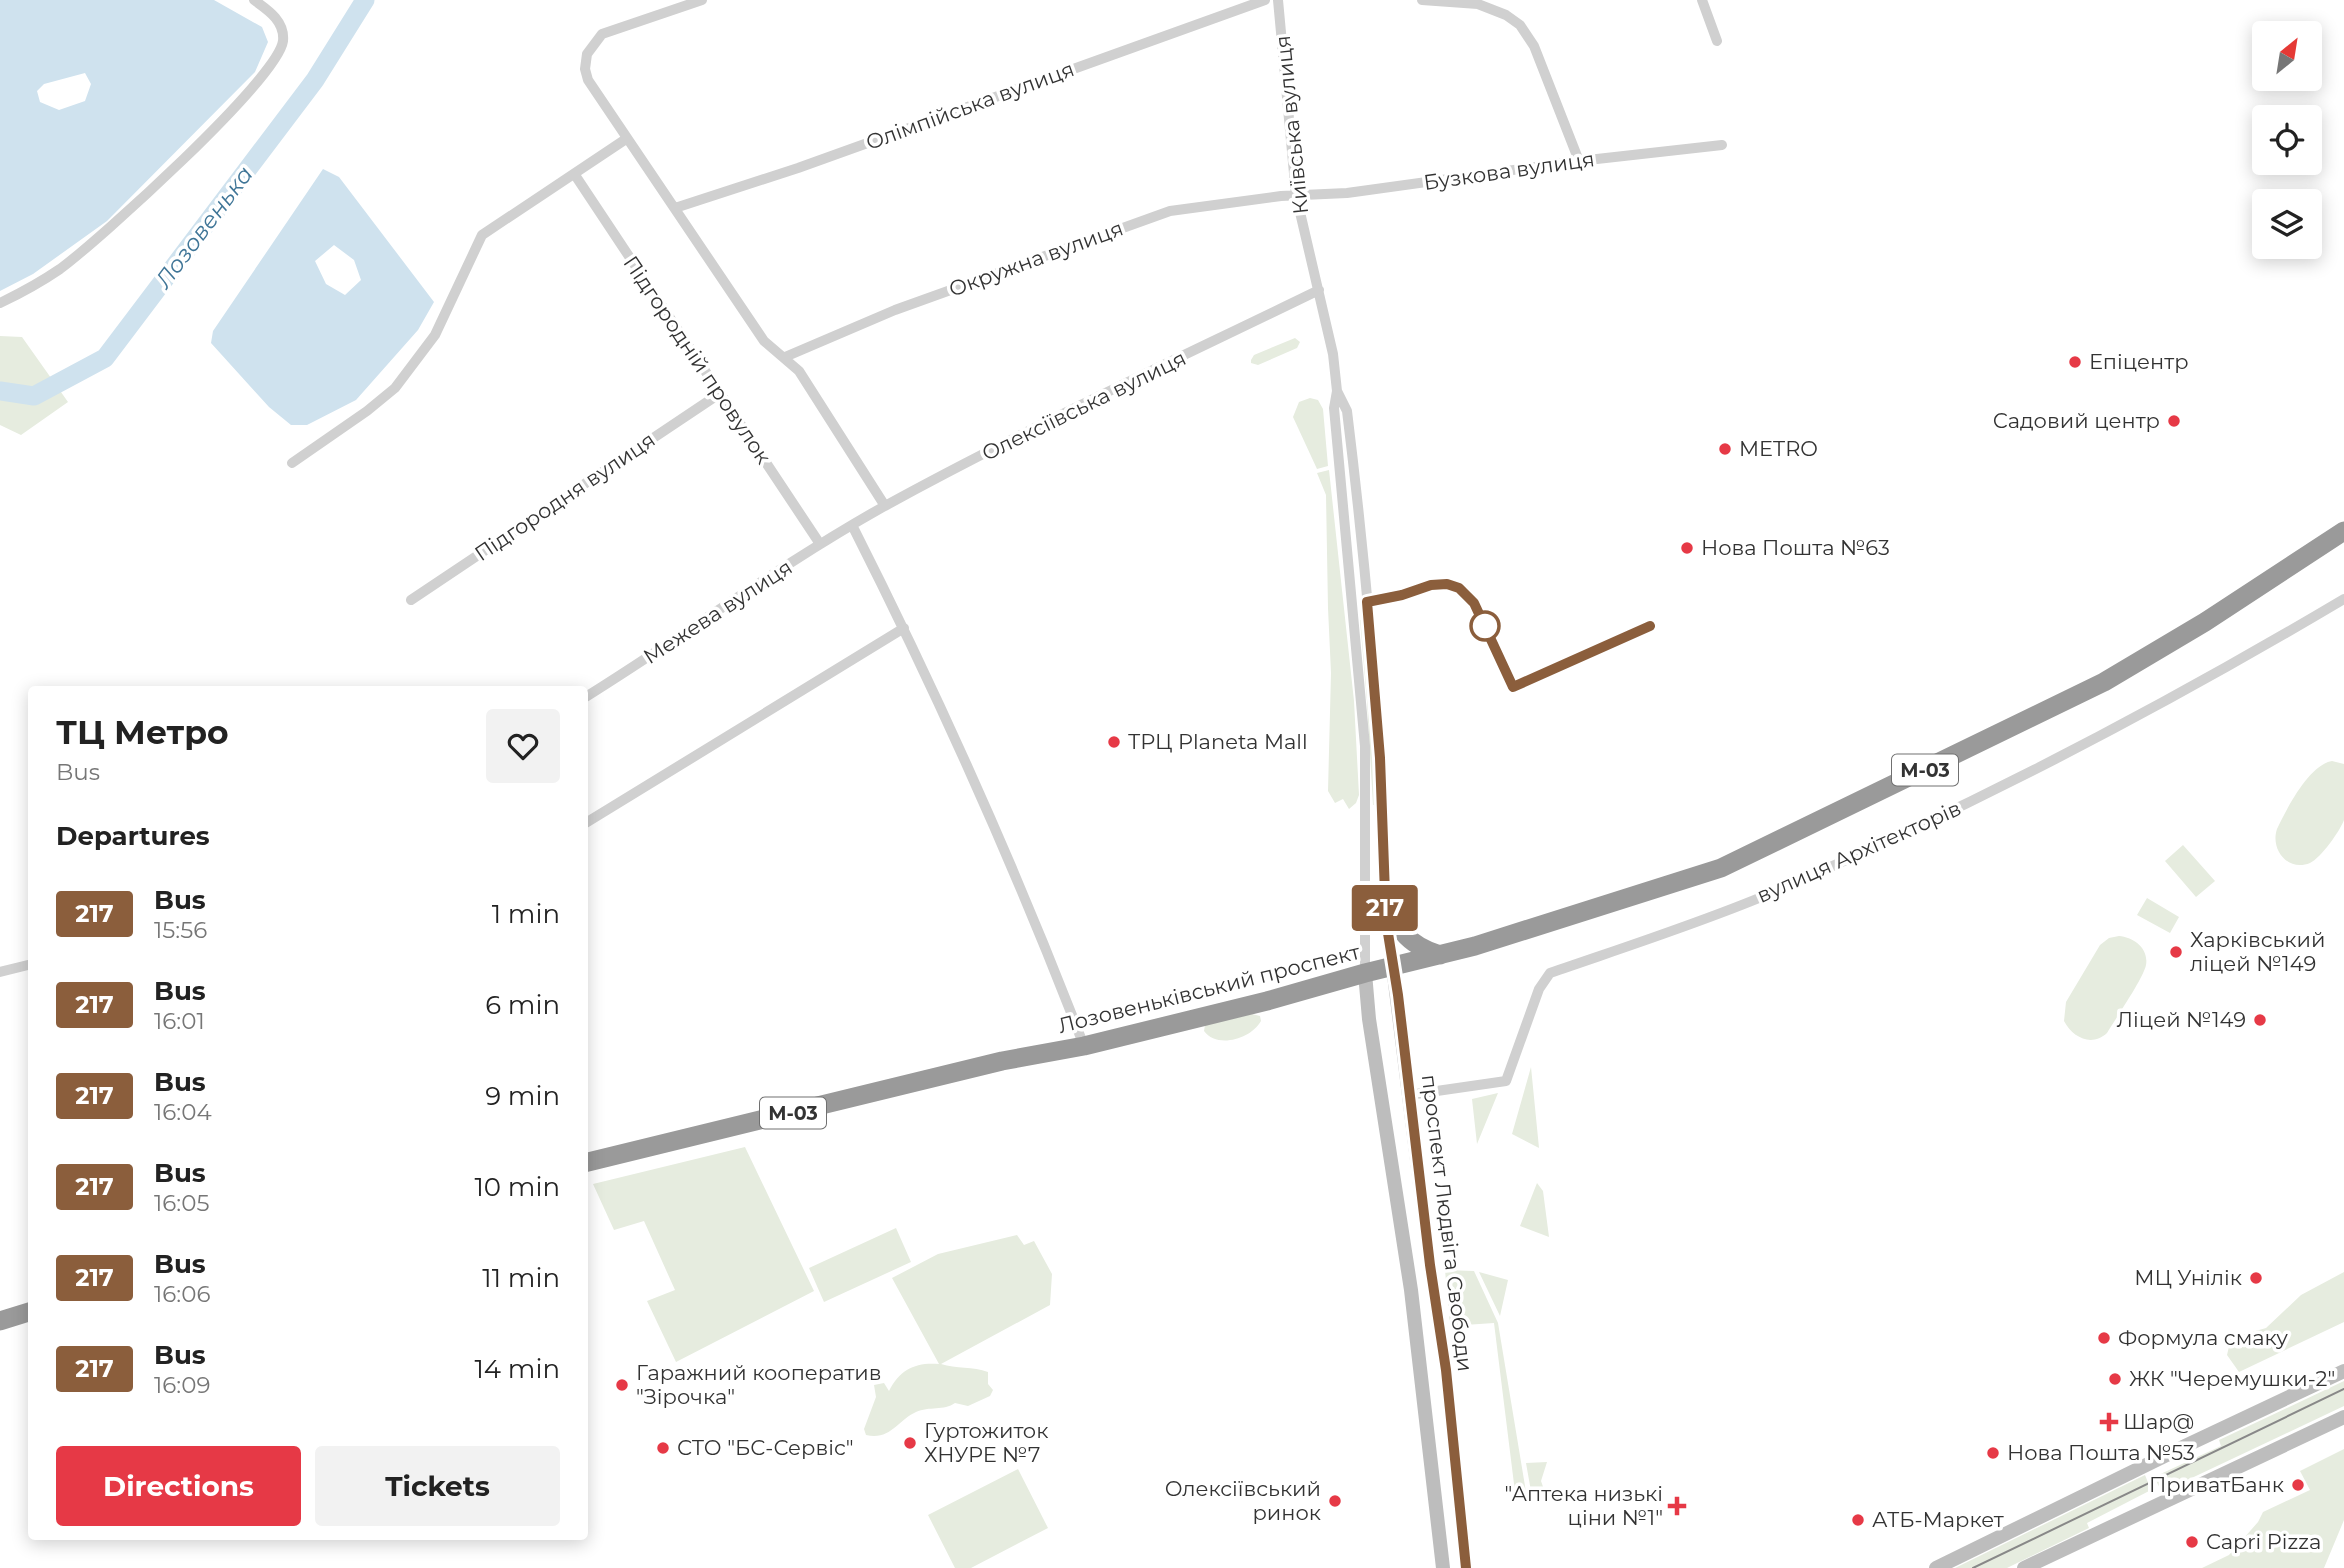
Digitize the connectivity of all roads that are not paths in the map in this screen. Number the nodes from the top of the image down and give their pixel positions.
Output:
1 (254, 0) edge
2 (702, 0) edge
3 (1265, 0) edge
4 (1278, 0) edge
5 (1422, 0) edge
6 (1702, 0) edge
7 (1717, 41) dead end
8 (626, 139) junction
9 (1722, 145) dead end
10 (1578, 161) junction
11 (575, 175) junction
12 (1296, 195) junction
13 (675, 208) junction
14 (1319, 290) junction
15 (0, 303) edge
16 (785, 357) junction
17 (1337, 391) junction
18 (719, 394) junction
19 (292, 463) dead end
20 (885, 506) junction
21 (852, 525) junction
22 (2344, 531) edge
23 (820, 544) junction
24 (2344, 598) edge
25 (411, 600) dead end
26 (904, 628) junction
27 (588, 696) edge
28 (588, 822) edge
29 (1382, 831) junction
30 (1366, 833) junction
31 (1384, 895) junction
32 (1440, 956) junction
33 (28, 965) edge
34 (1393, 967) junction
35 (0, 972) edge
36 (1365, 973) junction
37 (1084, 1046) junction
38 (1409, 1095) junction
39 (588, 1162) edge
40 (28, 1312) edge
41 (0, 1321) edge
42 (2344, 1371) edge
43 (2344, 1418) edge
44 (1443, 1568) edge
45 (1466, 1568) edge
46 (1936, 1568) edge
47 (2025, 1568) edge

1 - 15 street
2 - 8 street
3 - 13 street, Олімпійська вулиця
4 - 12 street, Київська вулиця
5 - 10 street
6 - 7 street
8 - 11 street
8 - 13 street
9 - 10 street, Бузкова вулиця
10 - 12 street, Бузкова вулиця
11 - 18 street, Підгородній провулок
11 - 19 street
12 - 14 street, Київська вулиця
12 - 16 street, Окружна вулиця
13 - 16 street
14 - 17 street, Київська вулиця
14 - 20 street, Олексіївська вулиця
16 - 20 street
17 - 29 street
17 - 30 street
18 - 23 street, Підгородній провулок
18 - 25 street, Підгородня вулиця
20 - 21 street, Олексіївська вулиця
21 - 23 street, Межева вулиця
21 - 26 street
22 - 32 highway, Лозовеньківський проспект / М-03
23 - 27 street, Межева вулиця
24 - 38 street, вулиця Архітекторів
26 - 28 street
26 - 37 street
29 - 30 street
29 - 31 street
30 - 36 street
31 - 32 highway
31 - 34 street
32 - 34 highway, Лозовеньківський проспект / М-03
33 - 35 street
34 - 36 highway, Лозовеньківський проспект / М-03
34 - 38 main road, проспект Людвіга Свободи
36 - 37 highway, Лозовеньківський проспект / М-03
36 - 44 main road
37 - 39 highway, Лозовеньківський проспект / М-03
38 - 45 main road, проспект Людвіга Свободи
40 - 41 highway
42 - 46 main road
43 - 47 main road

